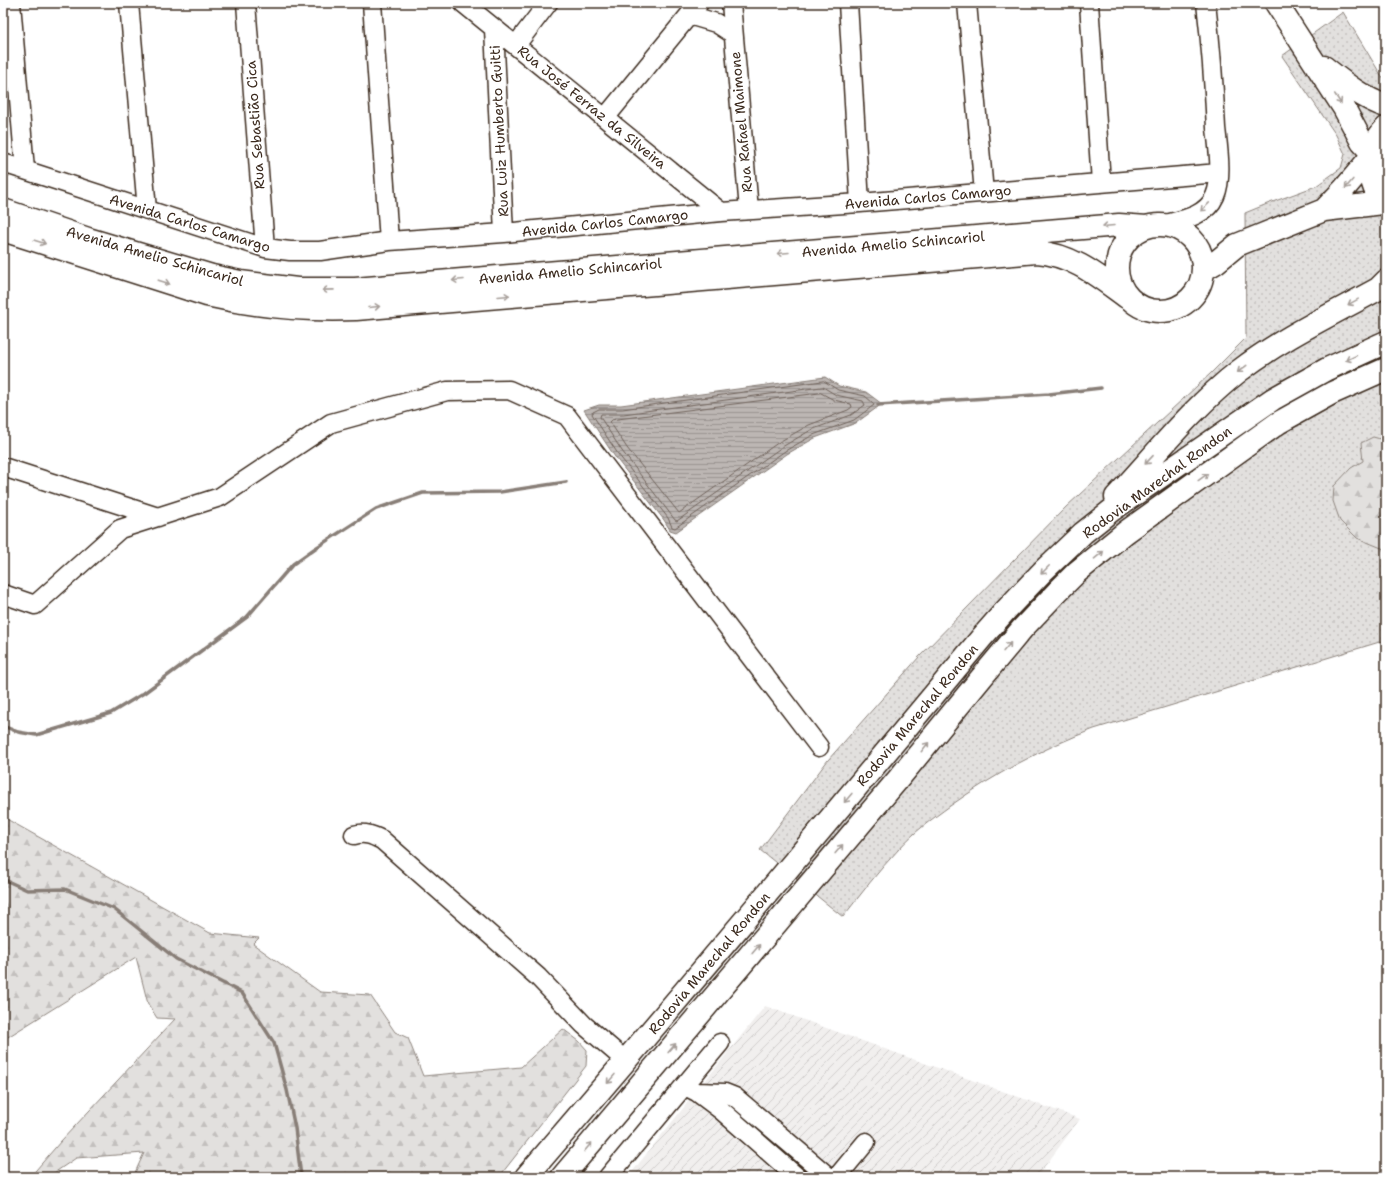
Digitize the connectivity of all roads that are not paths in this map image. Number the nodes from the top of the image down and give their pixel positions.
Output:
1 (11, 3) edge
2 (129, 3) edge
3 (246, 3) edge
4 (372, 3) edge
5 (463, 3) edge
6 (548, 3) edge
7 (731, 3) edge
8 (848, 3) edge
9 (967, 3) edge
10 (1089, 3) edge
11 (1206, 3) edge
12 (1276, 3) edge
13 (694, 9) edge
14 (494, 29) junction
15 (733, 34) junction
16 (516, 45) junction
17 (1309, 55) junction
18 (1386, 106) edge
19 (605, 118) junction
20 (1386, 128) edge
21 (1372, 155) junction
22 (3, 163) edge
23 (25, 170) junction
24 (1219, 173) junction
25 (1101, 183) junction
26 (984, 193) junction
27 (860, 203) junction
28 (1385, 204) edge
29 (3, 210) edge
30 (147, 210) junction
31 (749, 210) junction
32 (1324, 210) junction
33 (722, 212) junction
34 (1154, 226) junction
35 (3, 230) edge
36 (504, 233) junction
37 (389, 241) junction
38 (1194, 241) junction
39 (1237, 245) junction
40 (265, 248) junction
41 (1203, 270) junction
42 (1386, 281) edge
43 (1128, 298) junction
44 (1386, 342) edge
45 (1386, 369) edge
46 (3, 467) edge
47 (158, 516) junction
48 (1083, 533) junction
49 (3, 594) edge
50 (819, 746) dead end
51 (354, 835) dead end
52 (720, 1043) dead end
53 (626, 1061) junction
54 (691, 1089) junction
55 (866, 1142) dead end
56 (526, 1177) edge
57 (562, 1177) edge
58 (608, 1177) edge
59 (797, 1177) edge
60 (829, 1177) edge
61 (837, 1177) edge

1 - 23 street
2 - 30 street
3 - 40 street, Rua Sebastião Cica
4 - 37 street
5 - 14 street, Rua José Ferraz da Silveira
6 - 16 street
7 - 15 street, Rua Rafael Maimone
8 - 27 street
9 - 26 street
10 - 25 street
11 - 24 street
12 - 17 main road
13 - 15 street, Rua Rafael Maimone
13 - 19 street
14 - 16 street, Rua José Ferraz da Silveira
14 - 36 street, Rua Luiz Humberto Guitti
15 - 31 street, Rua Rafael Maimone
16 - 19 street, Rua José Ferraz da Silveira
17 - 18 main road
17 -> 21 main road
19 - 33 street, Rua José Ferraz da Silveira
20 - 21 main road
21 - 28 main road
21 -> 32 main road
22 - 23 street, Avenida Carlos Camargo
23 - 30 street, Avenida Carlos Camargo
24 - 25 street, Avenida Carlos Camargo
24 -> 34 street
25 - 26 street, Avenida Carlos Camargo
26 - 27 street, Avenida Carlos Camargo
27 - 31 street, Avenida Carlos Camargo
28 - 32 main road
34 -> 29 main road, Avenida Amelio Schincariol
30 - 40 street, Avenida Carlos Camargo
31 - 33 street, Avenida Carlos Camargo
32 - 39 main road
33 - 36 street, Avenida Carlos Camargo
34 - 38 main road
34 - 43 main road
35 -> 43 main road, Avenida Amelio Schincariol
36 - 37 street, Avenida Carlos Camargo
37 - 40 street, Avenida Carlos Camargo
38 - 39 main road
38 - 41 main road
39 - 41 main road
41 - 43 main road
42 -> 48 main road
44 -> 48 main road, Rodovia Marechal Rondon
57 -> 45 main road, Rodovia Marechal Rondon
46 - 47 street
47 - 49 street
47 - 50 street
48 -> 53 main road, Rodovia Marechal Rondon
51 - 53 street
52 - 54 street
53 -> 56 main road, Rodovia Marechal Rondon
54 - 58 street
54 - 59 street
54 - 60 street
55 - 61 street

